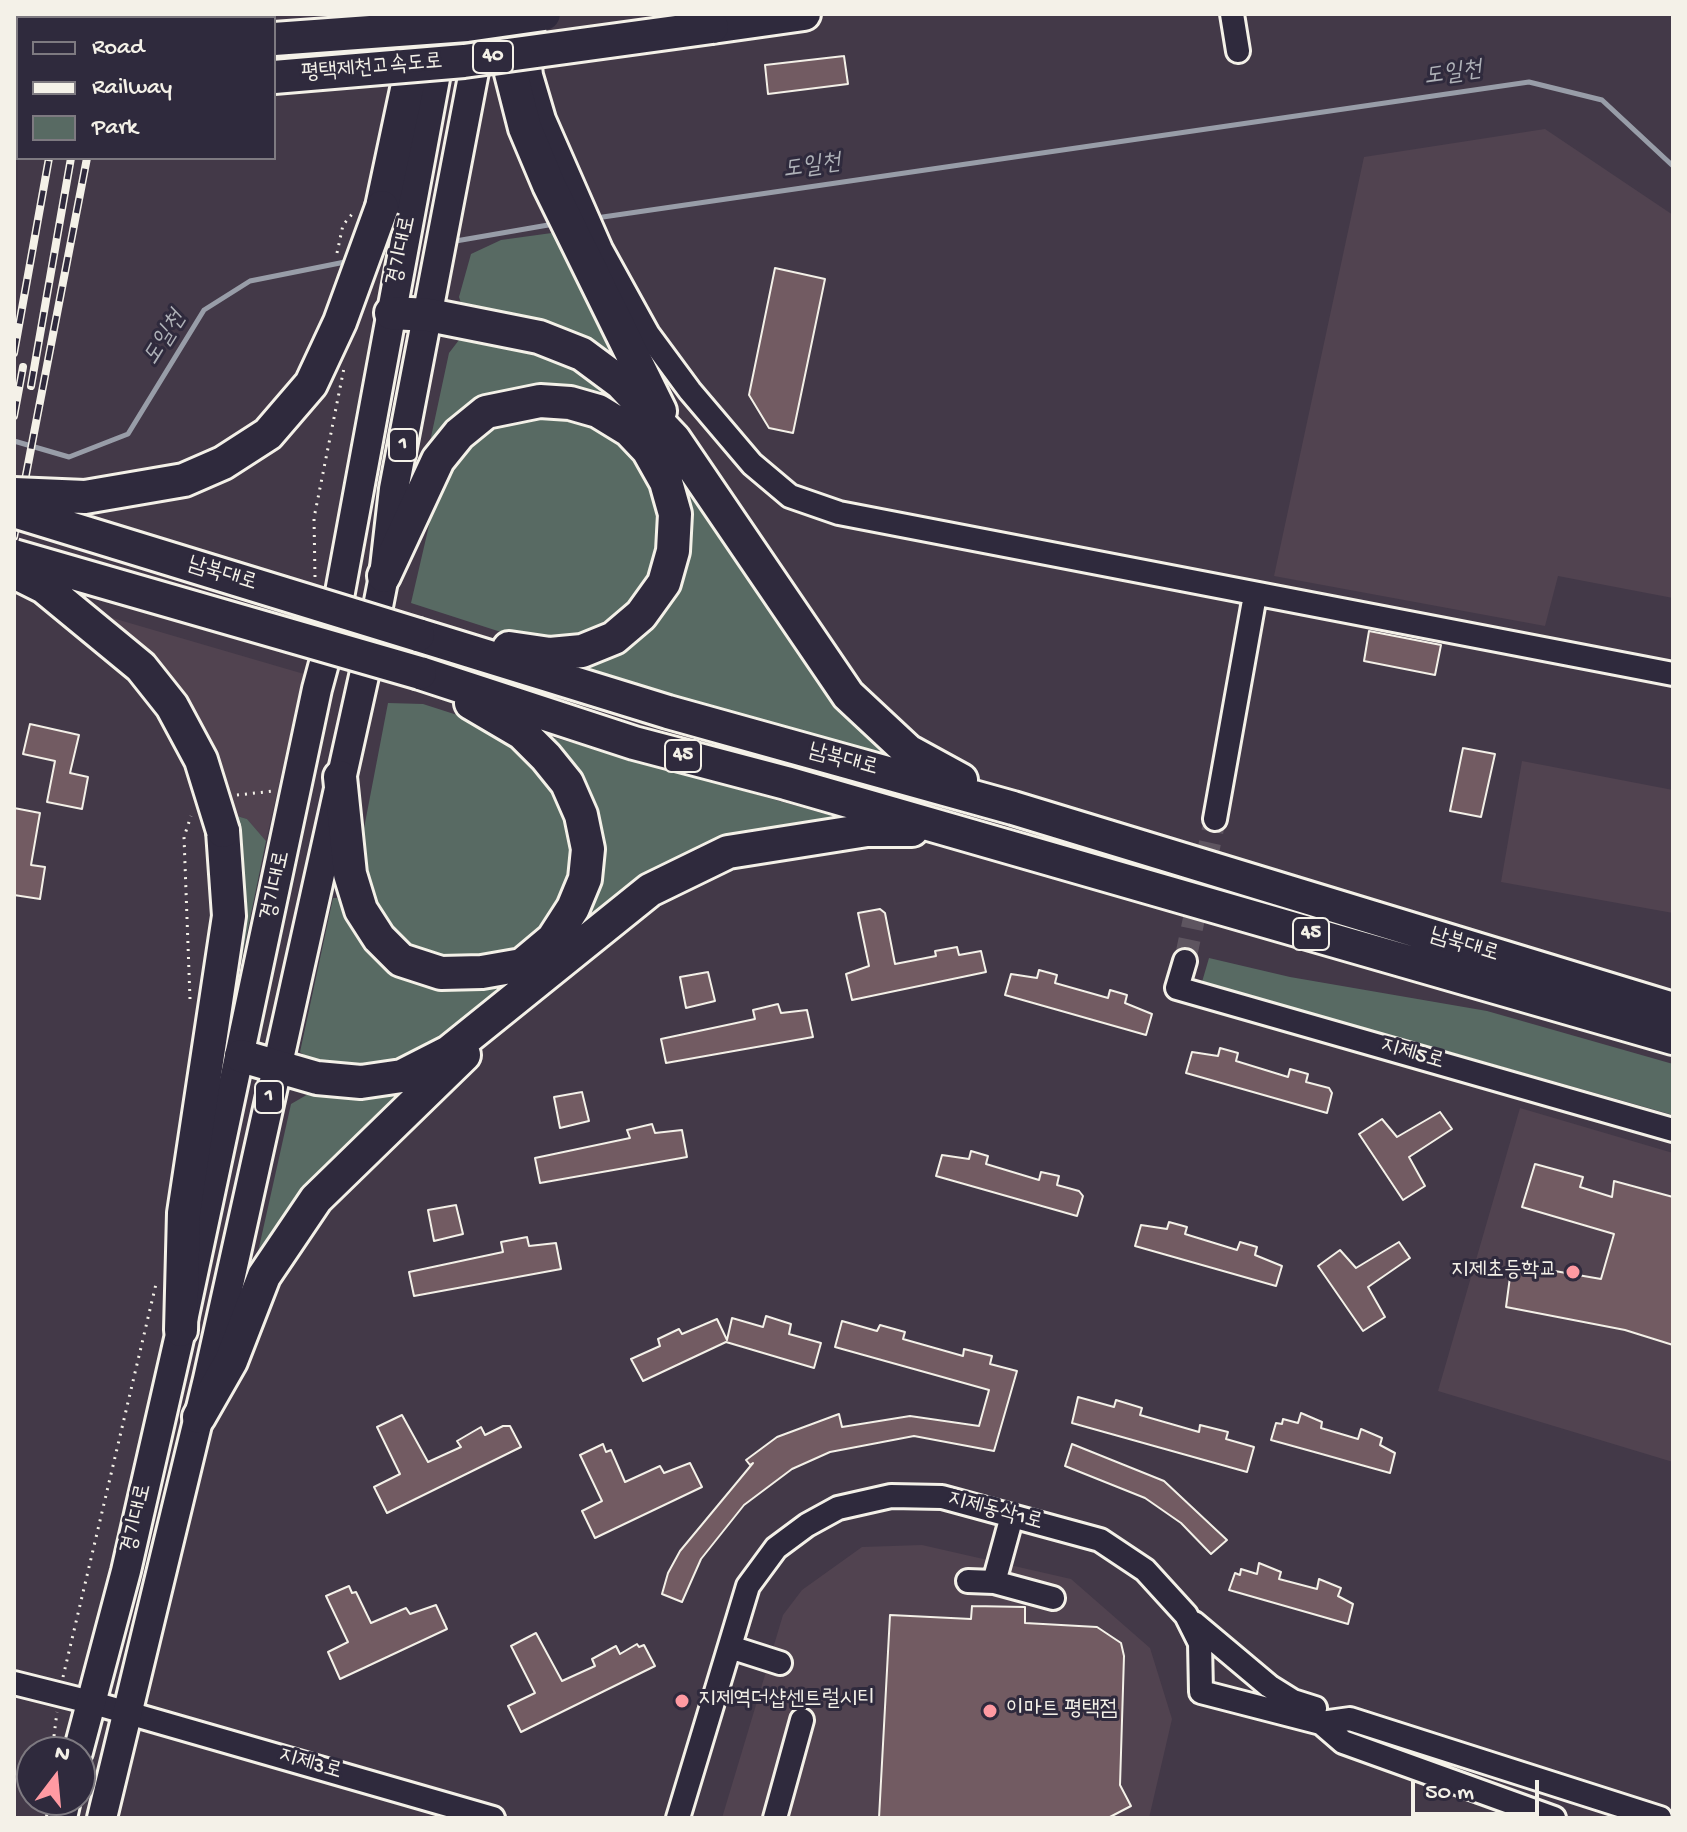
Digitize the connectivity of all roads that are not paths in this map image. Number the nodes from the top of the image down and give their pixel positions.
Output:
1 (423, 14) edge
2 (447, 14) edge
3 (485, 14) edge
4 (508, 14) edge
5 (524, 14) edge
6 (544, 14) edge
7 (804, 14) edge
8 (1232, 14) edge
9 (276, 39) edge
10 (1238, 51) dead end
11 (276, 77) edge
12 (558, 180) junction
13 (397, 207) junction
14 (592, 252) junction
15 (391, 313) junction
16 (429, 315) junction
17 (674, 439) junction
18 (14, 494) edge
19 (14, 511) edge
20 (14, 556) edge
21 (14, 572) edge
22 (384, 576) junction
23 (1255, 595) junction
24 (418, 635) junction
25 (420, 673) junction
26 (1673, 674) edge
27 (340, 777) junction
28 (1013, 808) junction
29 (1215, 819) tunnel mouth
30 (948, 829) junction
31 (1185, 961) tunnel mouth
32 (537, 982) junction
33 (1673, 1009) edge
34 (1673, 1038) edge
35 (241, 1056) junction
36 (276, 1066) junction
37 (1673, 1130) edge
38 (181, 1330) junction
39 (199, 1417) junction
40 (1012, 1516) junction
41 (968, 1581) dead end
42 (994, 1582) junction
43 (1053, 1598) dead end
44 (1186, 1615) junction
45 (730, 1647) junction
46 (780, 1663) dead end
47 (14, 1683) edge
48 (90, 1702) junction
49 (126, 1712) junction
50 (1350, 1719) junction
51 (802, 1720) dead end
52 (1321, 1723) junction
53 (82, 1736) edge
54 (102, 1818) edge
55 (493, 1818) edge
56 (678, 1818) edge
57 (775, 1818) edge
58 (1554, 1818) edge
59 (1660, 1818) edge

1 - 13 highway
2 - 13 main road, 경기대로 / 1
3 - 16 main road, 경기대로 / 1
4 - 12 highway
5 - 12 street
6 - 9 highway, 평택제천고속도로 / 40, bridge
7 - 11 highway, 평택제천고속도로 / 40, bridge
8 - 10 street
12 - 14 highway
13 - 15 main road, 경기대로 / 1
13 - 18 highway, bridge
14 - 17 highway
14 - 23 street
15 - 16 highway
15 - 35 main road, 경기대로 / 1
16 - 17 highway
16 - 22 main road, 경기대로 / 1
17 - 28 highway
19 - 24 highway, 남북대로 / 45, bridge
20 - 25 highway, 남북대로 / 45, bridge
21 - 38 highway, bridge
22 - 24 highway
22 - 27 main road, 경기대로 / 1
23 - 26 street
23 - 29 street
24 - 28 highway, 남북대로 / 45
25 - 27 highway
25 - 30 highway, 남북대로 / 45
27 - 36 main road, 경기대로 / 1
28 - 33 highway, 남북대로 / 45
30 - 32 highway
30 - 34 highway, 남북대로 / 45
31 - 37 street, 지제5로
32 - 36 highway
32 - 39 highway
35 - 36 highway
35 - 38 main road, 경기대로 / 1
36 - 39 main road, 경기대로 / 1
38 - 48 main road, 경기대로 / 1
39 - 49 main road, 경기대로 / 1
40 - 42 street
40 - 44 street, 지제동삭1로
40 - 45 street, 지제동삭1로
41 - 42 street
42 - 43 street
44 - 50 street
44 - 52 street, 지제동삭1로
45 - 46 street
45 - 56 street, 지제동삭1로
47 - 48 street, 지제3로
48 - 49 street, 지제3로
48 - 53 main road, 경기대로 / 1
49 - 54 main road, 경기대로 / 1
49 - 55 street, 지제3로
50 - 52 street, 지제동삭1로
50 - 59 street, 지제동삭1로
51 - 57 street
52 - 58 street, 지제동삭1로

